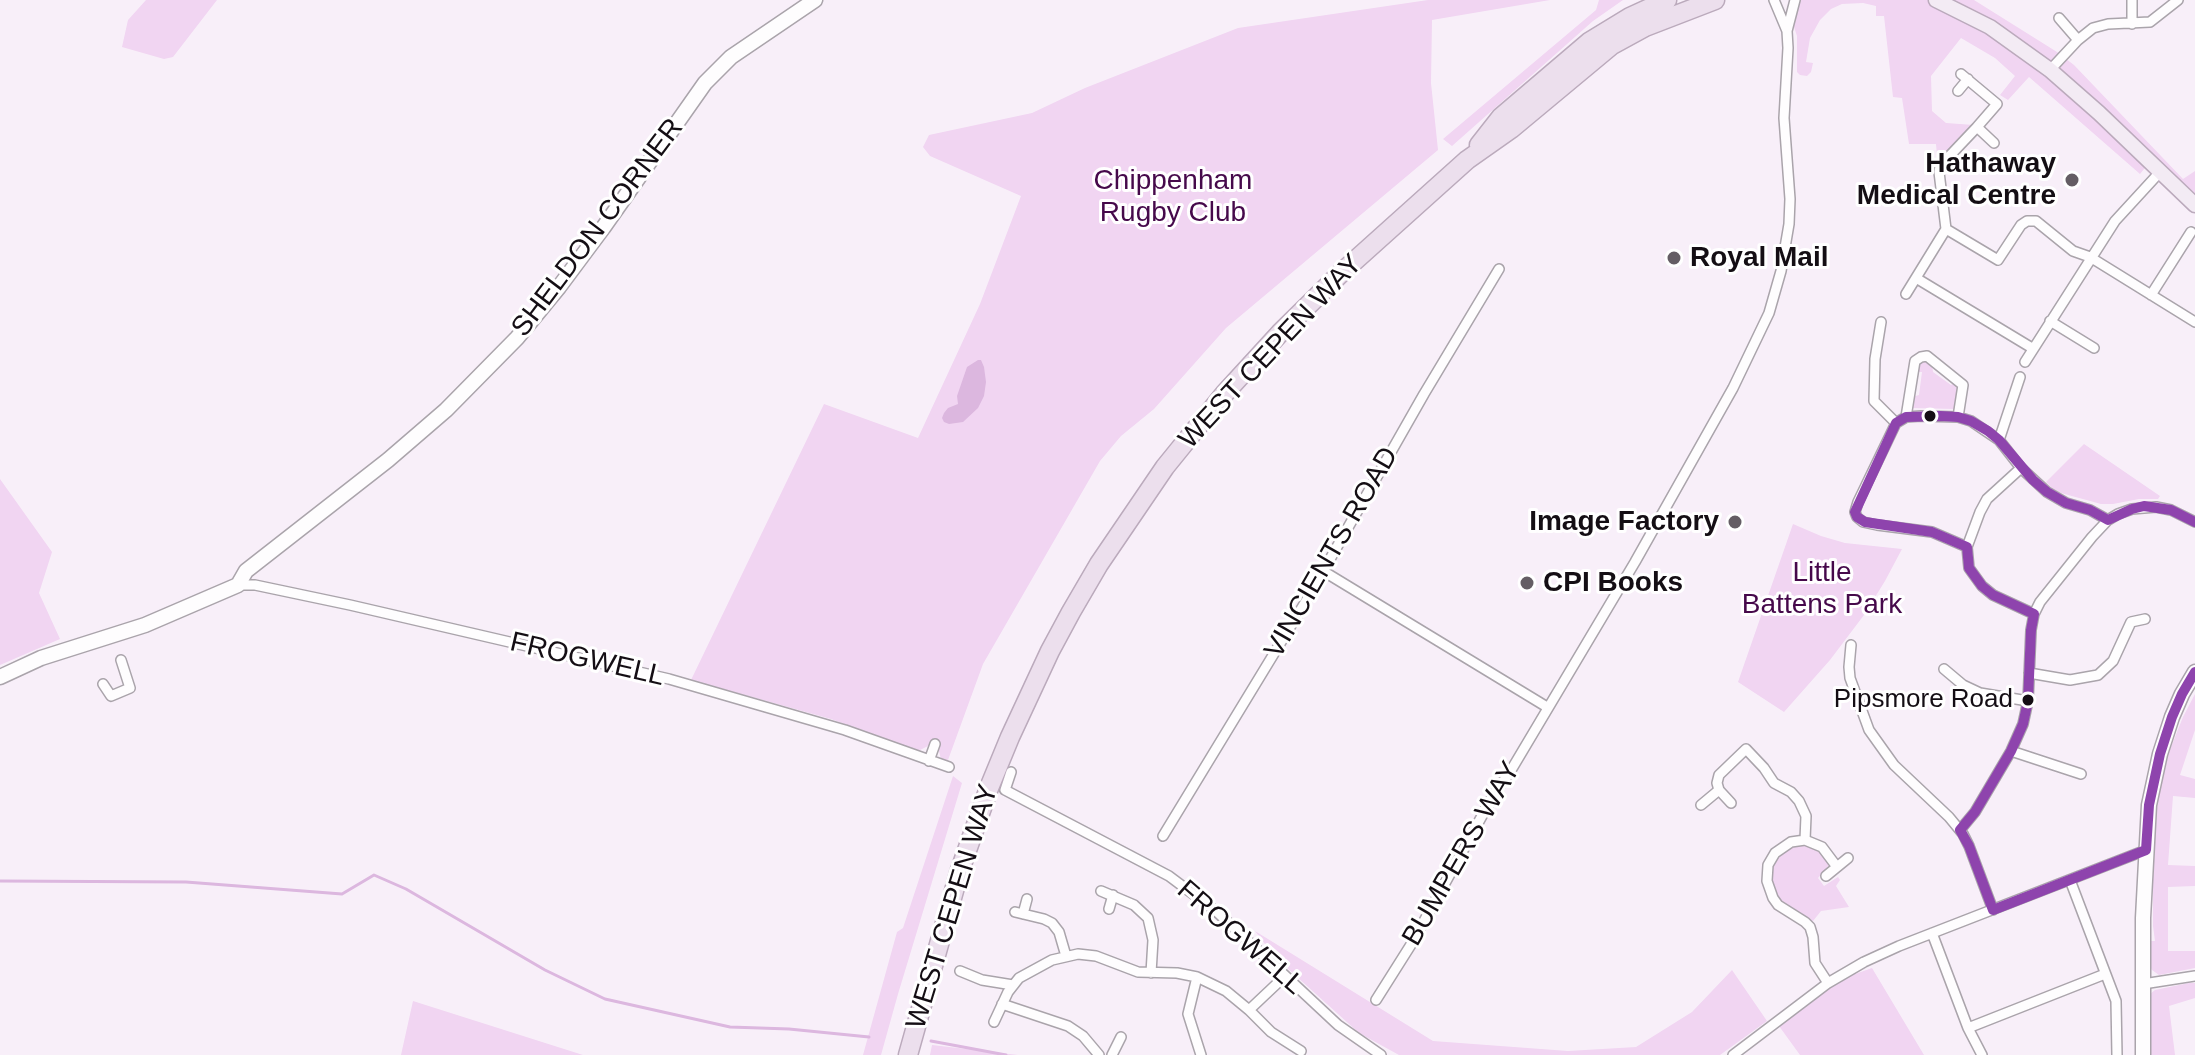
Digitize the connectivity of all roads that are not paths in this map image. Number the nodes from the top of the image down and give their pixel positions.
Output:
1 (815, 0) edge
2 (1667, 0) edge
3 (1715, 0) edge
4 (1774, 0) edge
5 (1795, 0) edge
6 (1936, 0) edge
7 (2132, 0) edge
8 (2178, 0) edge
9 (2059, 18) dead end
10 (2132, 24) junction
11 (1787, 31) junction
12 (2078, 40) junction
13 (2050, 70) junction
14 (1958, 91) dead end
15 (1977, 127) junction
16 (1994, 143) dead end
17 (1467, 160) junction
18 (2160, 172) junction
19 (2195, 205) edge
20 (1946, 229) junction
21 (2191, 232) dead end
22 (2090, 257) junction
23 (1499, 269) dead end
24 (1916, 278) junction
25 (1906, 294) dead end
26 (2151, 295) junction
27 (2050, 321) junction
28 (1881, 322) dead end
29 (2195, 322) edge
30 (2032, 348) junction
31 (2094, 348) dead end
32 (2025, 362) dead end
33 (2020, 377) dead end
34 (1906, 417) junction
35 (1958, 417) junction
36 (1896, 423) junction
37 (1999, 440) junction
38 (2021, 468) junction
39 (2108, 520) junction
40 (2195, 522) edge
41 (1967, 547) junction
42 (1323, 571) junction
43 (238, 585) junction
44 (2034, 614) junction
45 (2145, 619) dead end
46 (1851, 645) dead end
47 (121, 660) dead end
48 (1944, 669) dead end
49 (2195, 672) edge
50 (2029, 673) junction
51 (0, 677) edge
52 (103, 684) dead end
53 (2028, 701) junction
54 (1547, 707) junction
55 (1754, 741) dead end
56 (935, 744) dead end
57 (1746, 749) junction
58 (2011, 751) junction
59 (929, 761) junction
60 (949, 767) dead end
61 (1011, 772) dead end
62 (2081, 774) dead end
63 (1005, 790) junction
64 (1719, 790) junction
65 (999, 801) dead end
66 (1731, 803) dead end
67 (1701, 805) dead end
68 (1960, 830) junction
69 (1163, 836) dead end
70 (1805, 840) junction
71 (2146, 850) junction
72 (1848, 858) dead end
73 (1837, 867) junction
74 (1826, 876) dead end
75 (2070, 880) junction
76 (1101, 891) dead end
77 (1113, 895) junction
78 (1027, 899) dead end
79 (1109, 909) dead end
80 (1993, 910) junction
81 (1932, 933) junction
82 (1066, 956) junction
83 (960, 971) dead end
84 (1151, 973) junction
85 (2105, 974) junction
86 (1285, 976) junction
87 (2195, 976) edge
88 (1197, 977) junction
89 (1828, 983) junction
90 (2143, 984) junction
91 (1013, 985) junction
92 (1376, 1000) dead end
93 (1002, 1004) junction
94 (1249, 1010) junction
95 (994, 1022) dead end
96 (1968, 1028) junction
97 (1121, 1037) dead end
98 (1294, 1051) edge
99 (908, 1055) edge
100 (1099, 1055) edge
101 (1112, 1055) edge
102 (1201, 1055) edge
103 (1381, 1055) edge
104 (1733, 1055) edge
105 (1982, 1055) edge
106 (2117, 1055) edge
107 (2143, 1055) edge

1 - 43 street, SHELDON CORNER
2 - 17 highway, WEST CEPEN WAY
3 - 17 highway, WEST CEPEN WAY
4 - 11 street, BUMPERS WAY
5 - 11 street, BUMPERS WAY
6 - 13 main road
7 - 10 street
8 - 10 street
9 - 12 street
10 - 12 street
11 - 54 street, BUMPERS WAY
12 - 13 street
13 - 18 main road
14 - 15 street
15 - 16 street
15 - 20 street
17 - 99 highway, WEST CEPEN WAY
18 - 19 main road
18 - 22 street
20 - 22 street
20 - 24 street
21 - 26 street
22 - 26 street
22 - 27 street
23 - 42 street, VINCIENTS ROAD
24 - 25 street
24 - 30 street
26 - 29 street
27 - 30 street
27 - 31 street
28 - 36 street
30 - 32 street
33 - 37 street
34 - 35 street
34 - 35 street
34 - 36 street
35 - 37 street
36 - 41 street
37 - 38 street
38 - 39 street
38 - 41 street
39 - 40 street
39 - 44 street
41 - 44 street
42 - 54 street
42 - 69 street, VINCIENTS ROAD
43 - 51 street
43 - 59 street, FROGWELL
44 - 50 street
45 - 50 street
46 - 68 street
47 - 52 street
48 - 53 street
49 - 71 street
50 - 53 street
53 - 58 street
54 - 92 street, BUMPERS WAY
55 - 57 street
56 - 59 street
57 - 64 street
57 - 70 street
58 - 62 street
58 - 68 street
59 - 60 street, FROGWELL
61 - 63 street
63 - 65 street
63 - 86 street, FROGWELL
64 - 66 street
64 - 67 street
68 - 80 street
70 - 73 street
70 - 89 street
71 - 75 street
71 - 90 street
72 - 73 street
73 - 74 street
75 - 80 street
75 - 85 street
76 - 77 street
77 - 79 street
77 - 84 street
78 - 82 street
80 - 81 street
81 - 89 street
81 - 96 street
82 - 84 street
82 - 91 street
83 - 91 street
84 - 88 street
85 - 96 street
85 - 106 street
86 - 94 street
86 - 103 street, FROGWELL
87 - 90 street
88 - 94 street
88 - 102 street
89 - 104 street
90 - 107 street
91 - 93 street
93 - 95 street
93 - 100 street
94 - 98 street
96 - 105 street
97 - 101 street

